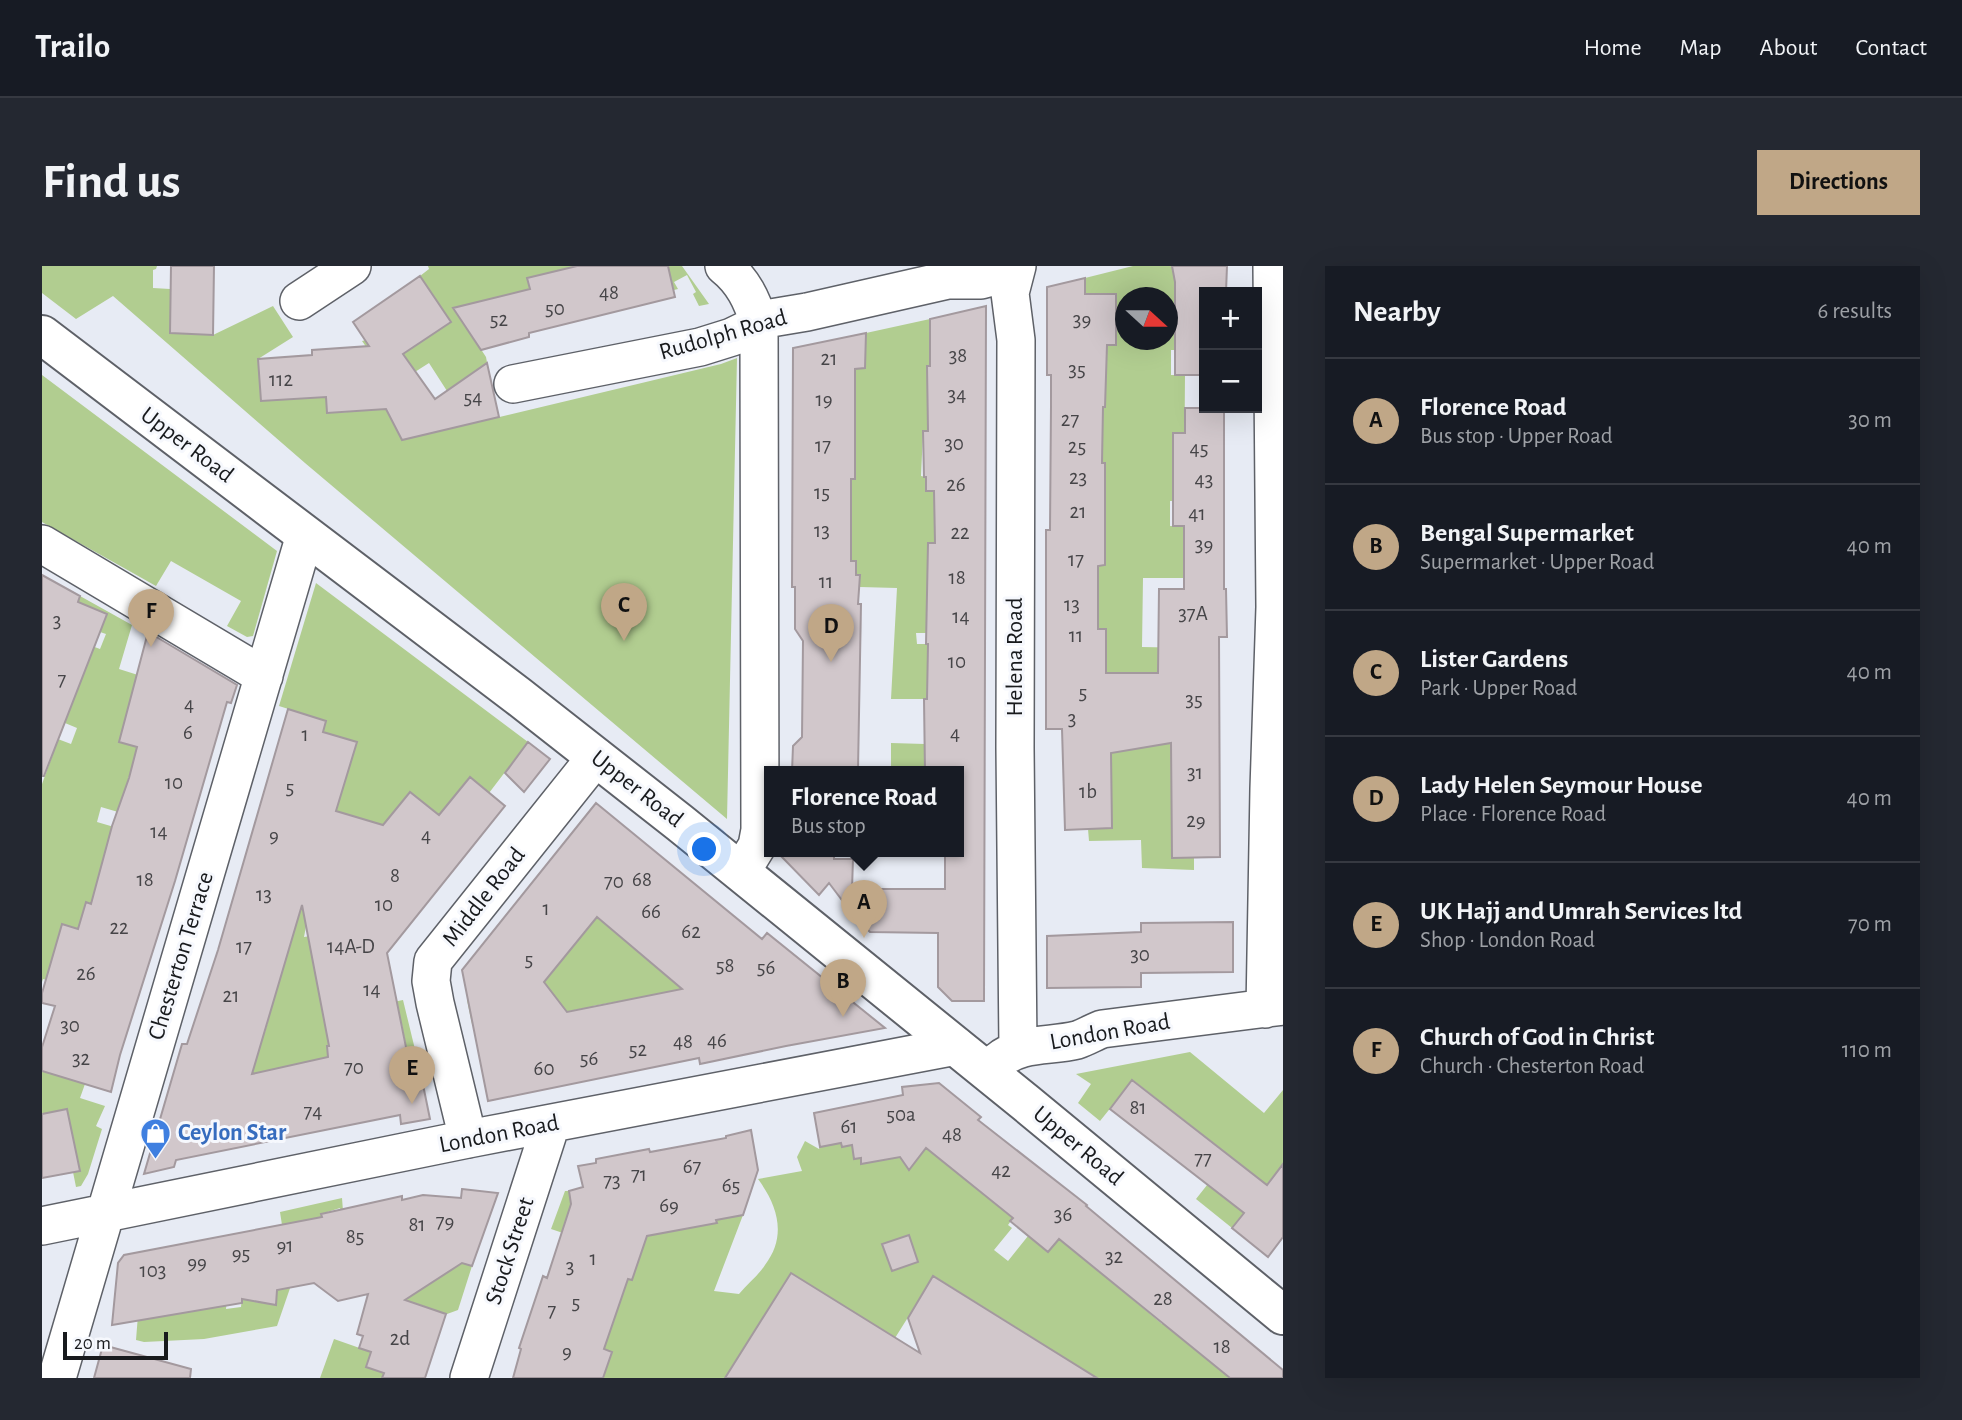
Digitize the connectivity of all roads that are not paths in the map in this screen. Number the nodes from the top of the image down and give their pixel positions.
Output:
1 (352, 266) edge
2 (723, 266) edge
3 (1015, 266) edge
4 (1272, 266) edge
5 (299, 302) dead end
6 (759, 323) junction
7 (42, 335) edge
8 (513, 383) dead end
9 (304, 535) junction
10 (42, 544) edge
11 (1278, 674) edge
12 (264, 676) junction
13 (596, 757) junction
14 (741, 872) junction
15 (1274, 1007) edge
16 (956, 1046) junction
17 (1018, 1049) junction
18 (987, 1071) junction
19 (551, 1124) junction
20 (468, 1139) junction
21 (105, 1213) junction
22 (42, 1226) edge
23 (1283, 1315) edge
24 (57, 1378) edge
25 (469, 1378) edge

1 - 5 street
2 - 6 street
3 - 6 street, Rudolph Road
3 - 17 street, Helena Road
4 - 11 street
6 - 8 street, Rudolph Road
6 - 14 street
7 - 9 street, Upper Road
9 - 12 street, Chesterton Terrace
9 - 13 street, Upper Road
10 - 12 street
11 - 15 street
12 - 21 street, Chesterton Terrace
13 - 14 street, Upper Road
13 - 20 street, Middle Road
14 - 16 street, Upper Road
15 - 17 street, London Road
16 - 18 street, Upper Road
16 - 19 street, London Road
17 - 18 street, London Road
18 - 23 street, Upper Road
19 - 20 street, London Road
19 - 25 street, Stock Street
20 - 21 street, London Road
21 - 22 street, London Road
21 - 24 street, Chesterton Terrace

